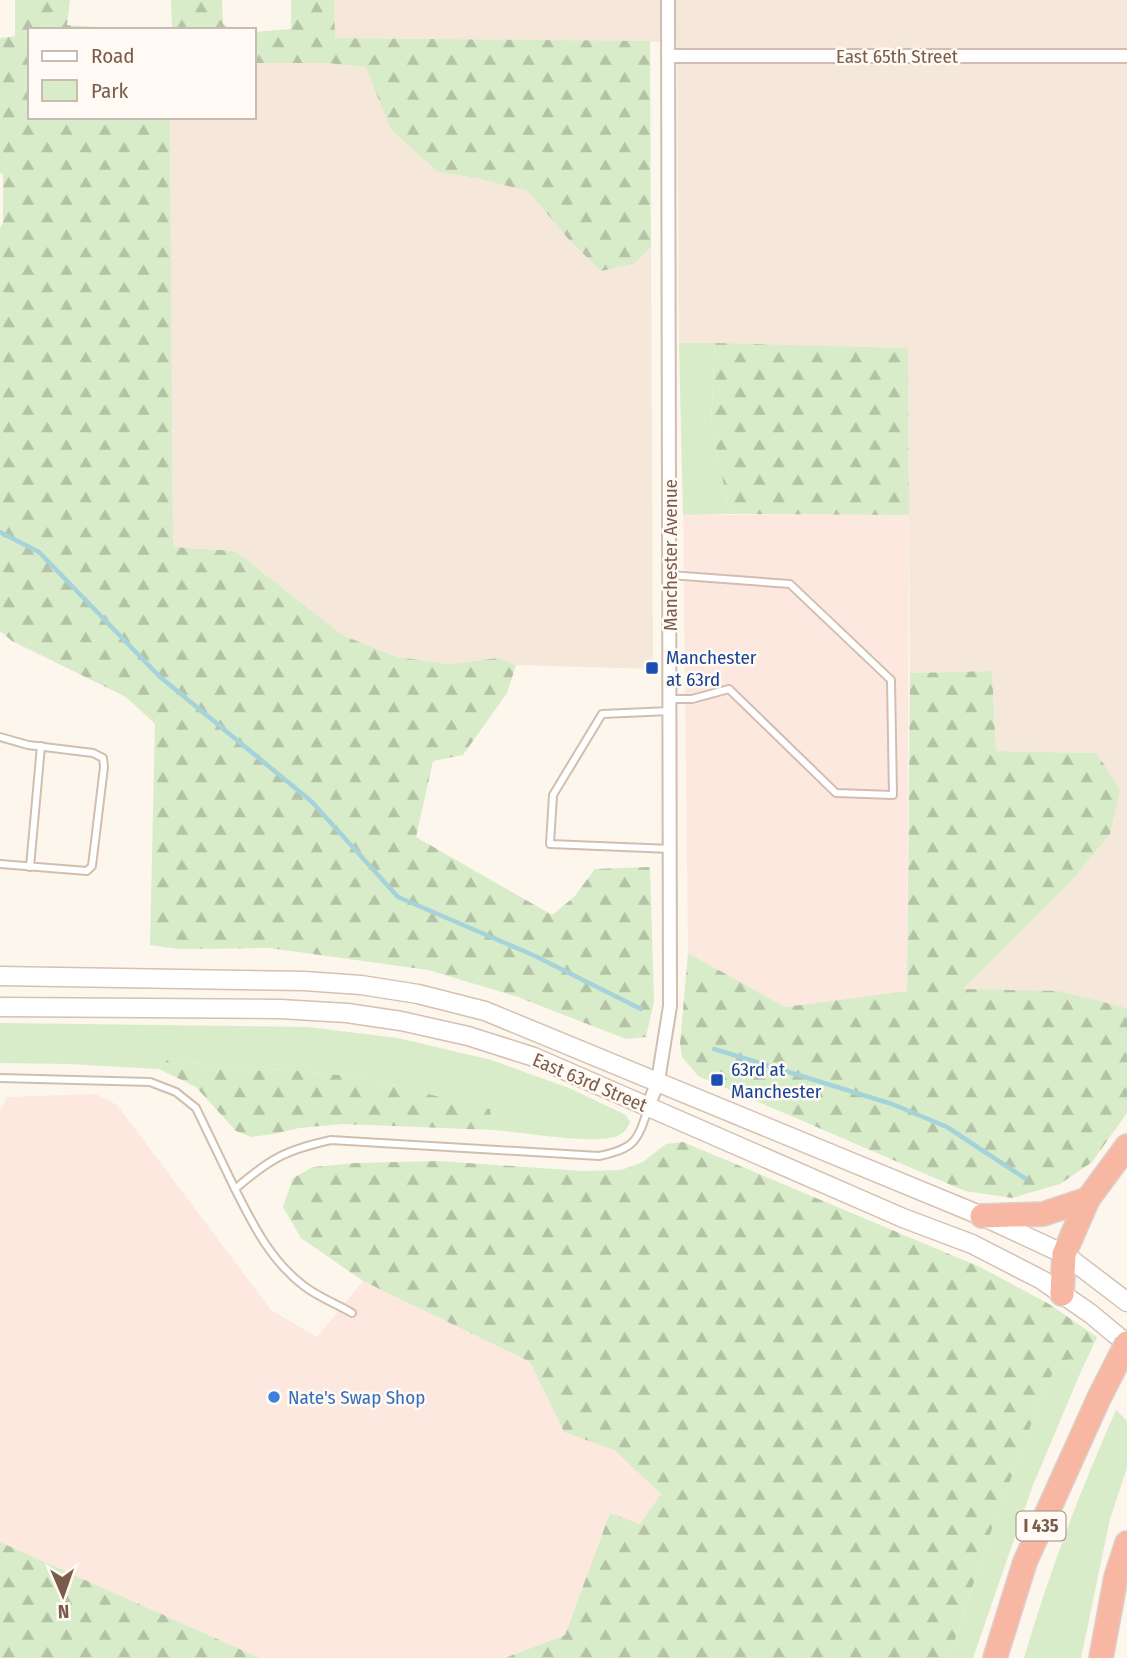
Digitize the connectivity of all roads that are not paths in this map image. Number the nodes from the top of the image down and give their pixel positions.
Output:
1 (667, 0) edge
2 (668, 56) junction
3 (1127, 56) edge
4 (670, 576) junction
5 (670, 705) junction
6 (0, 737) edge
7 (41, 746) junction
8 (671, 849) junction
9 (0, 864) edge
10 (30, 867) junction
11 (0, 976) edge
12 (0, 1007) edge
13 (0, 1078) edge
14 (658, 1081) junction
15 (649, 1107) junction
16 (1127, 1146) edge
17 (235, 1189) junction
18 (1088, 1199) junction
19 (982, 1216) junction
20 (1064, 1254) junction
21 (1062, 1294) junction
22 (1127, 1301) edge
23 (352, 1313) dead end
24 (1127, 1344) edge
25 (1127, 1544) edge
26 (995, 1658) edge
27 (1101, 1658) edge

1 - 2 street, Manchester Avenue
2 - 3 street, East 65th Street
2 - 4 street, Manchester Avenue
4 - 5 street, Manchester Avenue
4 - 5 lane
5 - 8 street, Manchester Avenue
5 - 8 lane
6 - 7 lane
7 - 10 lane
7 - 10 lane
8 - 14 street, Manchester Avenue
9 - 10 lane
11 - 14 main road, East 63rd Street
12 - 15 main road, East 63rd Street
13 - 17 lane
14 - 15 street, Manchester Avenue
14 - 19 main road, East 63rd Street
15 - 17 lane
15 - 21 main road, East 63rd Street
16 - 18 highway
17 - 23 lane
18 - 19 highway
18 - 20 highway
19 - 20 main road, East 63rd Street
20 - 21 highway
20 - 22 main road, East 63rd Street
21 - 24 main road, East 63rd Street
24 - 26 highway, I 435, bridge
25 - 27 highway

